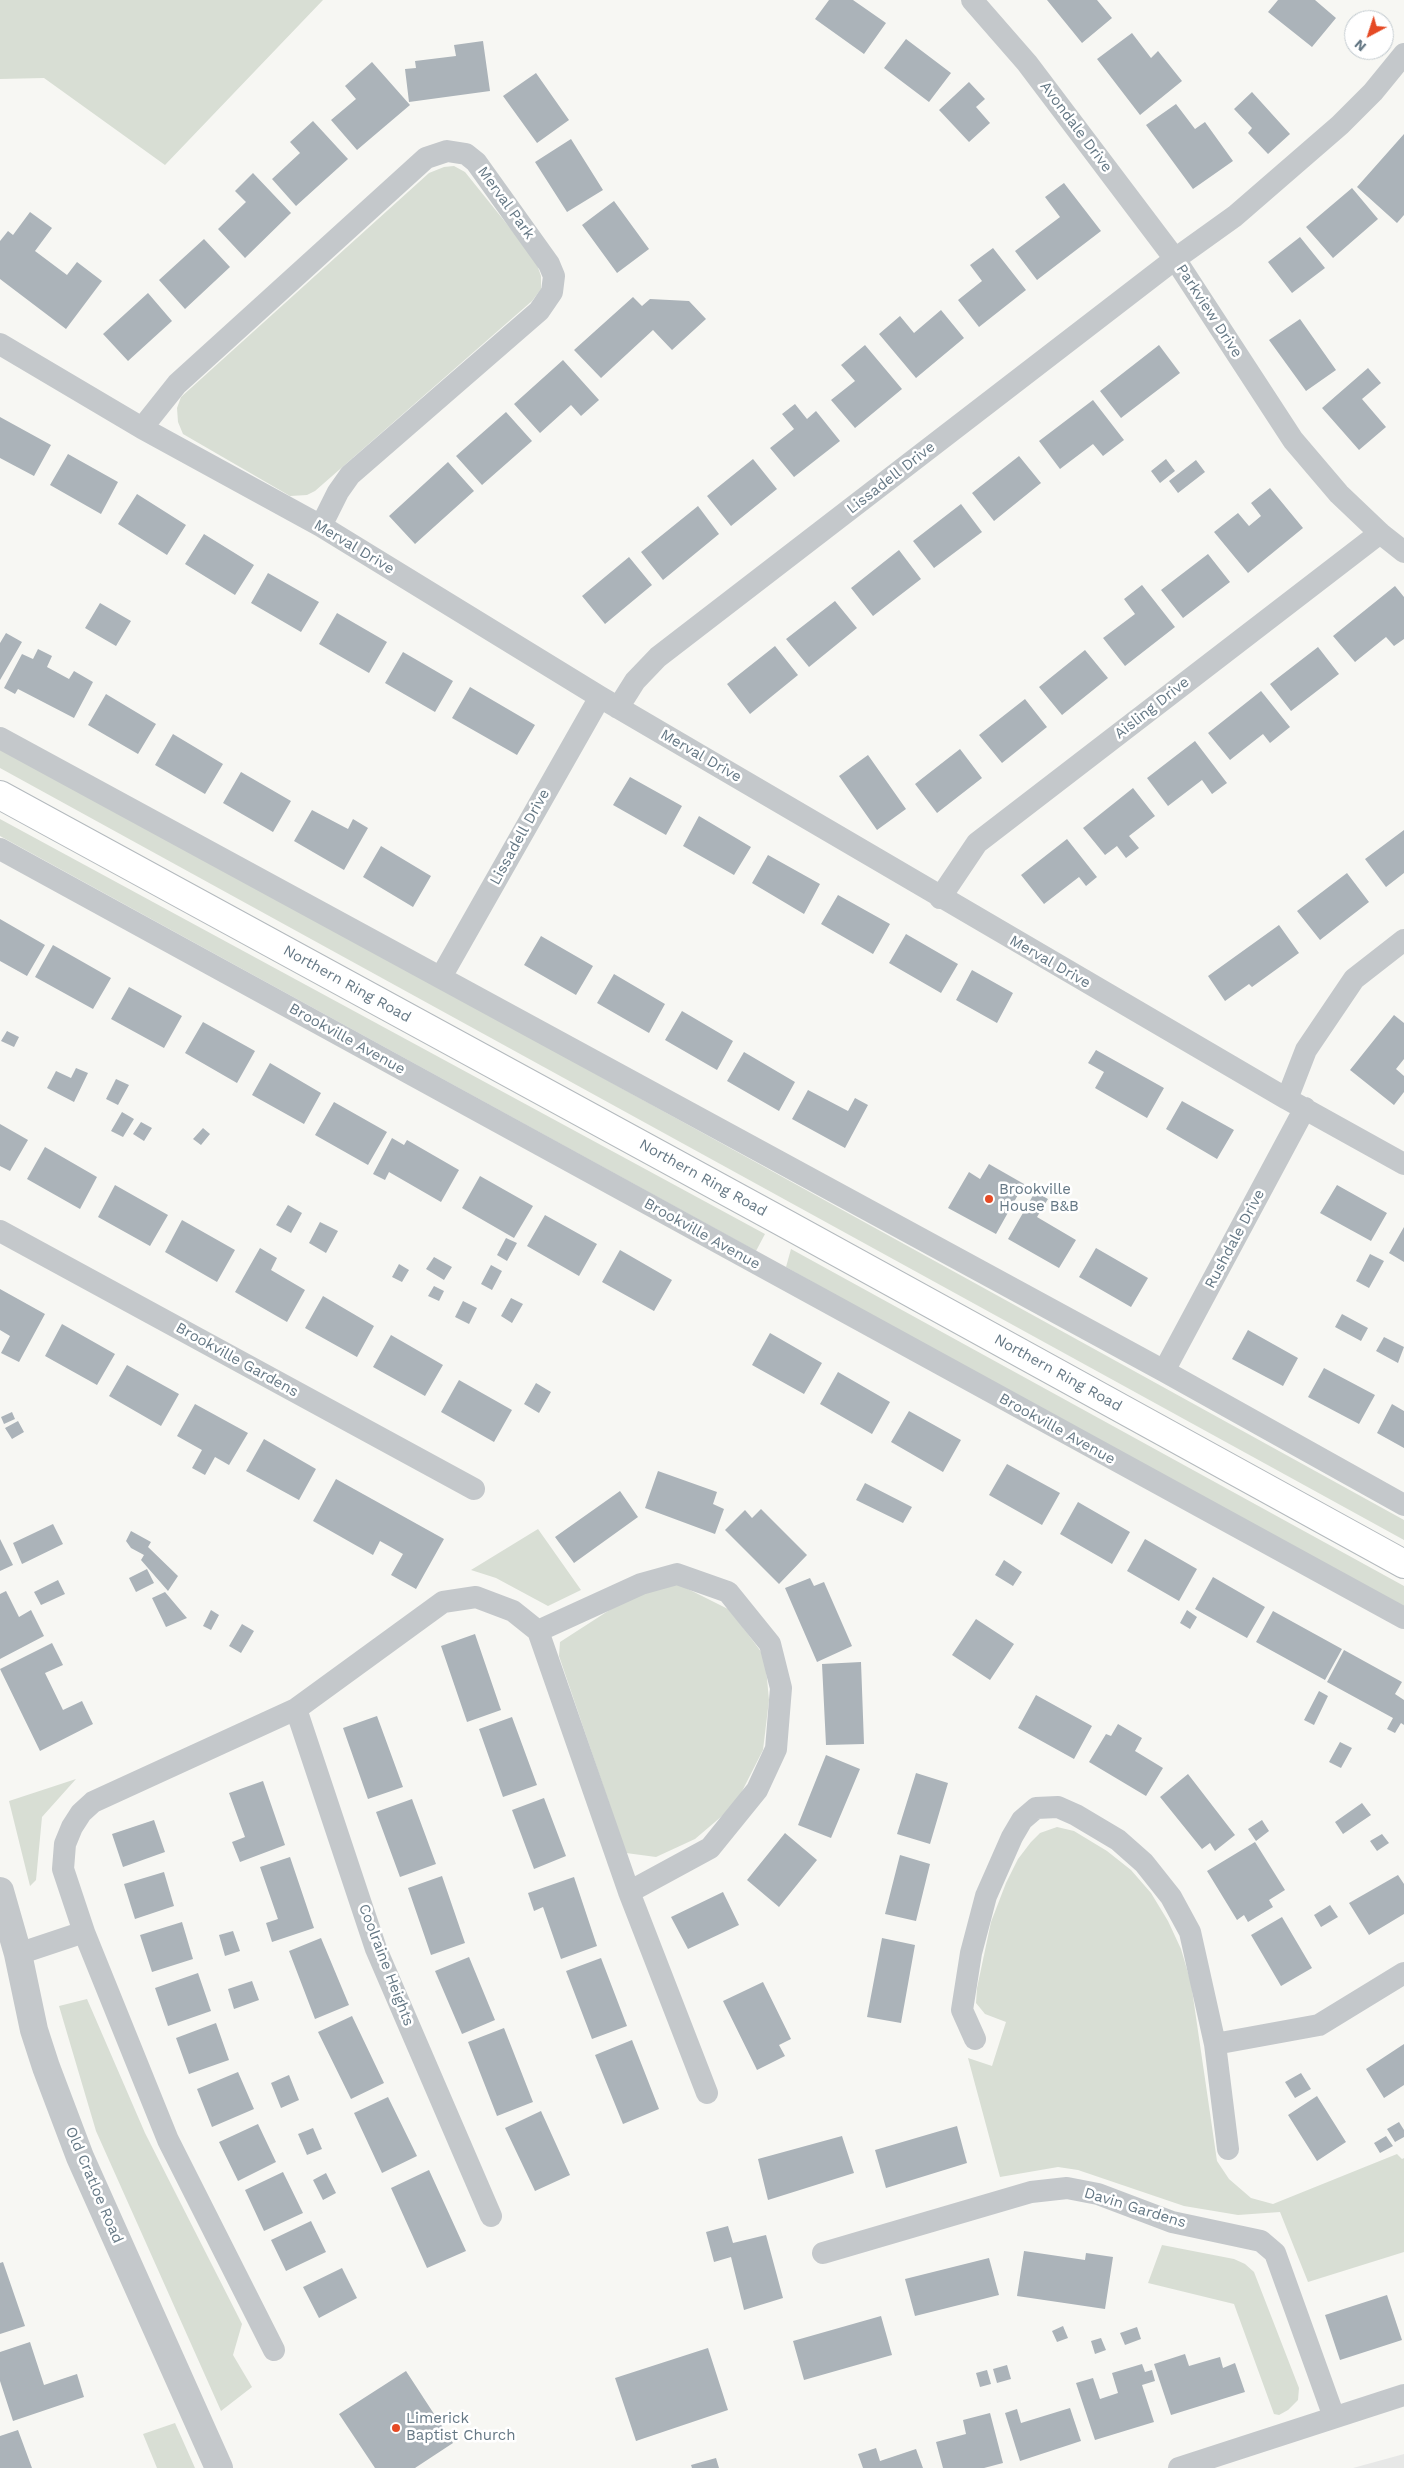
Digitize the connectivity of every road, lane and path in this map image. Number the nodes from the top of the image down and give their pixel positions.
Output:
1 (972, 0) edge
2 (1404, 54) edge
3 (1175, 259) junction
4 (0, 344) edge
5 (142, 428) junction
6 (320, 526) junction
7 (1380, 534) junction
8 (1404, 552) edge
9 (609, 703) junction
10 (0, 738) edge
11 (0, 795) edge
12 (0, 849) edge
13 (940, 898) junction
14 (1404, 940) edge
15 (441, 977) junction
16 (1296, 1104) junction
17 (1404, 1164) edge
18 (0, 1230) edge
19 (1164, 1371) junction
20 (474, 1489) dead end
21 (1404, 1505) edge
22 (1404, 1564) edge
23 (1404, 1618) edge
24 (538, 1632) junction
25 (296, 1708) junction
26 (0, 1891) edge
27 (629, 1892) junction
28 (84, 1932) junction
29 (18, 1954) junction
30 (1404, 1973) edge
31 (975, 2039) dead end
32 (1215, 2044) junction
33 (707, 2092) dead end
34 (1228, 2149) dead end
35 (491, 2216) dead end
36 (824, 2253) dead end
37 (274, 2350) dead end
38 (1404, 2395) edge
39 (1334, 2417) junction
40 (218, 2468) edge
41 (1178, 2468) edge

1 - 3 street, Avondale Drive
2 - 3 street, Parkview Drive
3 - 7 street, Parkview Drive
3 - 9 street, Lissadell Drive
4 - 5 street, Merval Drive
5 - 6 street, Merval Drive
5 - 6 street, Merval Park
6 - 9 street, Merval Drive
7 - 8 street, Parkview Drive
7 - 13 street, Aisling Drive
9 - 13 street, Merval Drive
9 - 15 street, Lissadell Drive
10 - 15 street
11 - 22 main road, Northern Ring Road
12 - 23 street, Brookville Avenue
13 - 16 street, Merval Drive
14 - 16 street, Rushdale Drive
15 - 19 street
16 - 17 street, Merval Drive
16 - 19 street, Rushdale Drive
18 - 20 street, Brookville Gardens
19 - 21 street
24 - 25 street
24 - 27 street
24 - 27 street
25 - 28 street
25 - 35 street, Coolraine Heights
26 - 29 street, Old Cratloe Road
27 - 33 street
28 - 29 street
28 - 37 street
29 - 40 street, Old Cratloe Road
30 - 32 street
31 - 32 street
32 - 34 street
36 - 39 street, Davin Gardens
38 - 39 street
39 - 41 street

